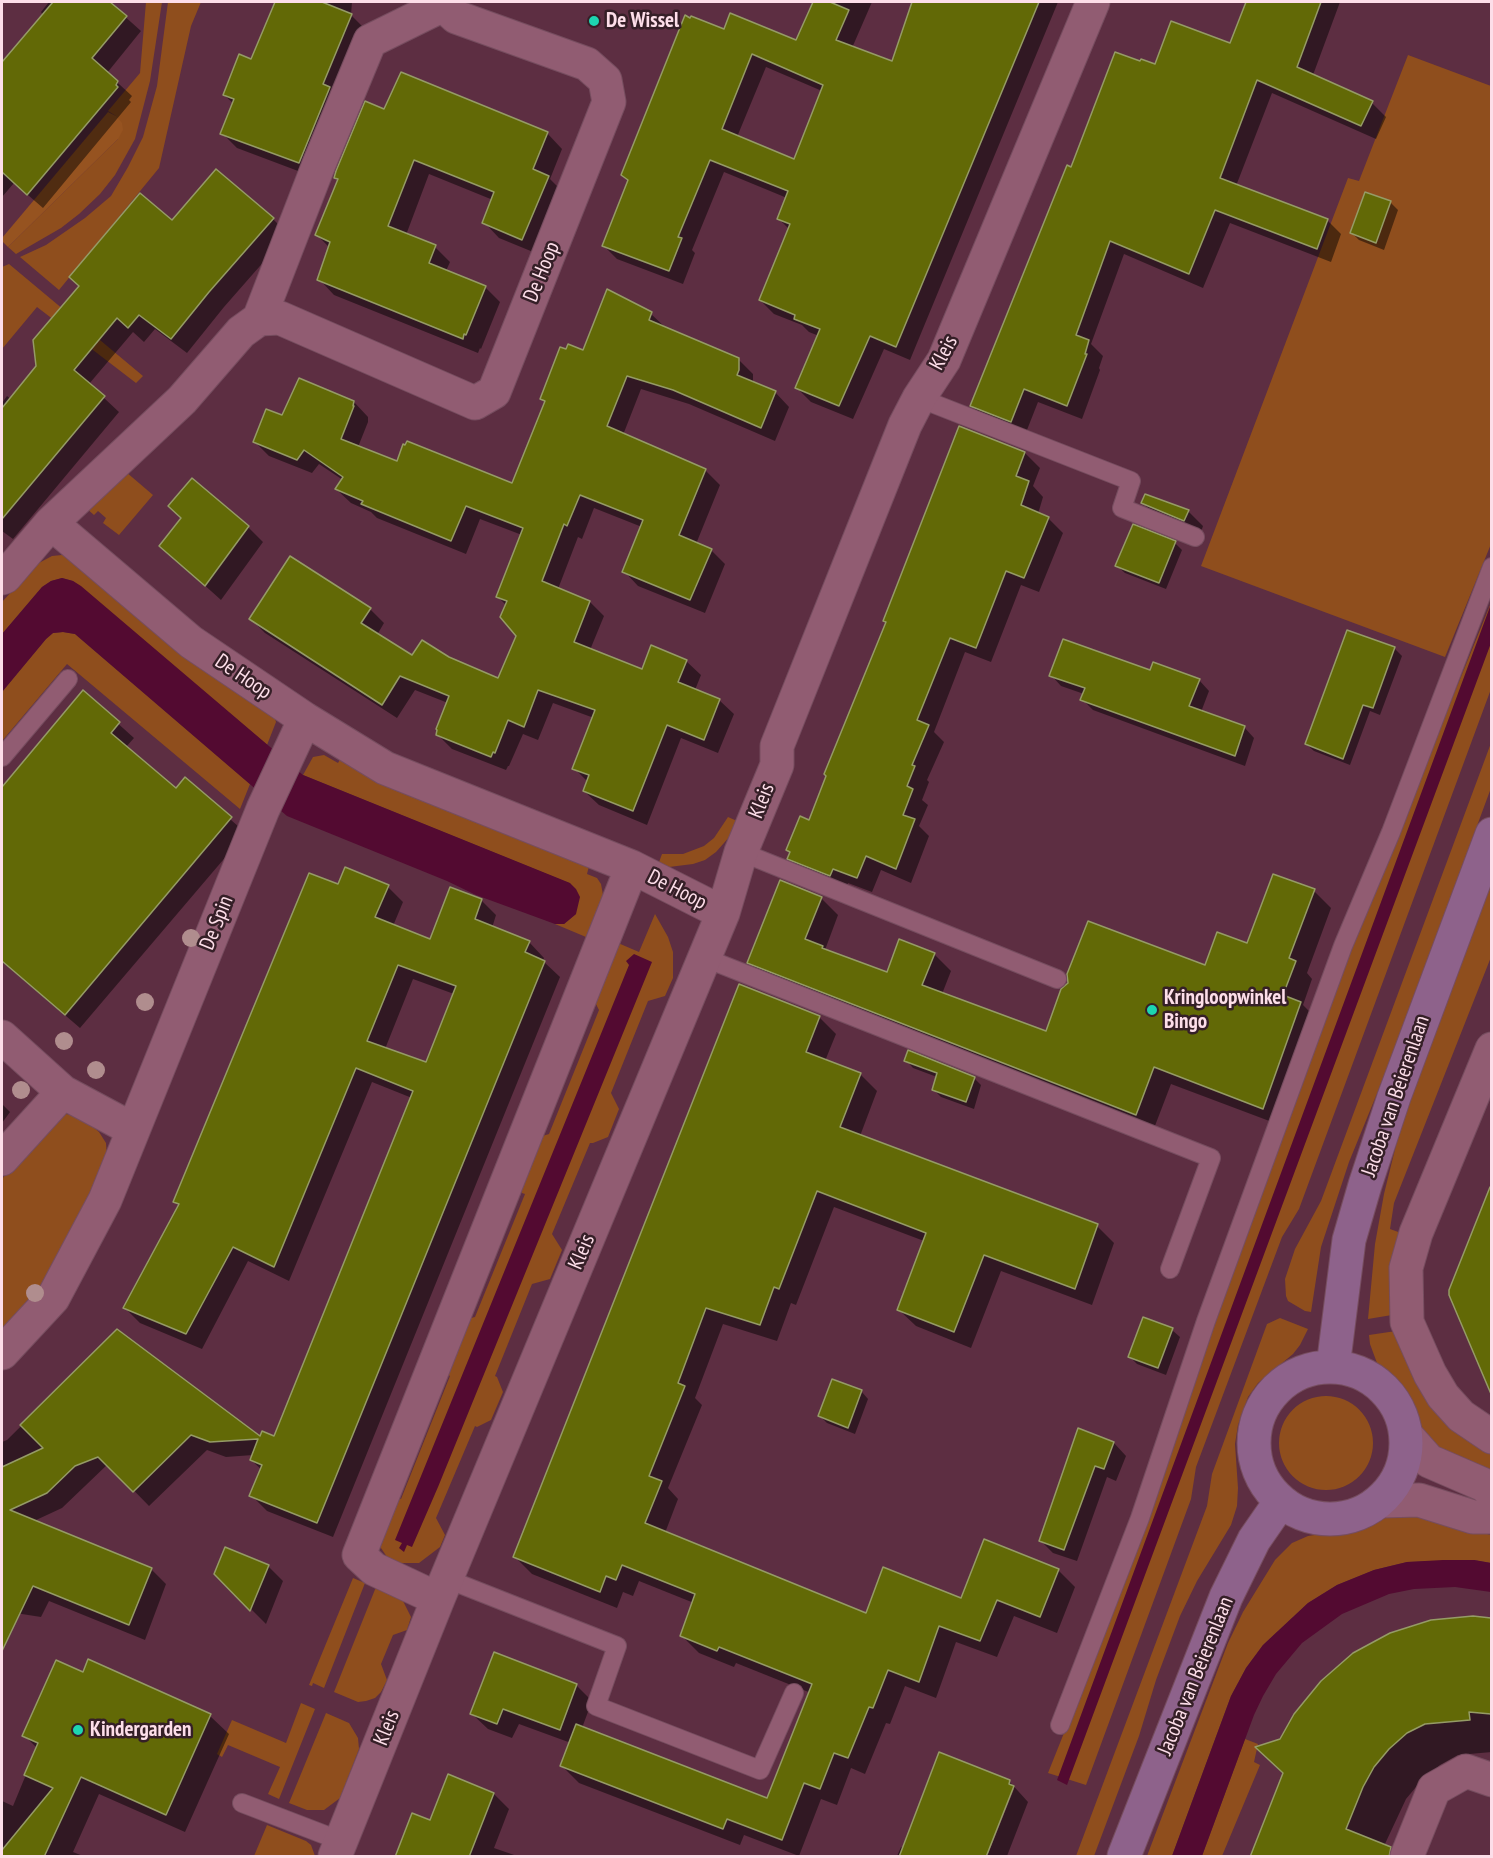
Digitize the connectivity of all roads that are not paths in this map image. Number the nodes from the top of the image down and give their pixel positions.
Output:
1 (443, 3) edge
2 (1095, 3) edge
3 (259, 319) junction
4 (919, 398) junction
5 (51, 523) junction
6 (1195, 537) dead end
7 (1491, 567) edge
8 (2, 578) edge
9 (69, 679) dead end
10 (298, 733) junction
11 (2, 757) edge
12 (1491, 834) edge
13 (741, 852) junction
14 (632, 867) junction
15 (723, 913) junction
16 (705, 958) junction
17 (1057, 979) dead end
18 (2, 1037) edge
19 (1491, 1049) edge
20 (63, 1092) junction
21 (132, 1129) junction
22 (2, 1159) edge
23 (1170, 1269) dead end
24 (2, 1353) edge
25 (1333, 1367) junction
26 (1406, 1435) junction
27 (1491, 1437) edge
28 (1491, 1491) edge
29 (1381, 1501) junction
30 (1281, 1502) junction
31 (1491, 1516) edge
32 (442, 1589) junction
33 (794, 1693) dead end
34 (1060, 1725) dead end
35 (1491, 1780) edge
36 (242, 1803) dead end
37 (338, 1849) edge
38 (1124, 1857) edge
39 (1407, 1857) edge

1 - 3 street, De Hoop
1 - 3 street, De Hoop
2 - 4 street, Kleis
3 - 5 street, De Hoop
4 - 6 lane
4 - 13 street, Kleis
5 - 8 street
5 - 10 street, De Hoop
7 - 34 lane
9 - 11 lane
10 - 14 street, De Hoop
10 - 21 street, De Spin
12 - 25 main road, Jacoba van Beierenlaan
13 - 15 street, Kleis
13 - 17 lane
14 - 15 street, De Hoop
14 - 32 street
15 - 16 street, Kleis
16 - 23 lane
16 - 32 street, Kleis
18 - 20 street
19 - 27 street
20 - 21 street
20 - 22 street
21 - 24 street, De Spin
25 - 26 main road
25 - 30 main road
26 - 28 street
26 - 29 main road
29 - 30 main road
29 - 31 street
30 - 38 main road, Jacoba van Beierenlaan
32 - 33 lane
32 - 37 street, Kleis
35 - 39 street
36 - 37 lane

